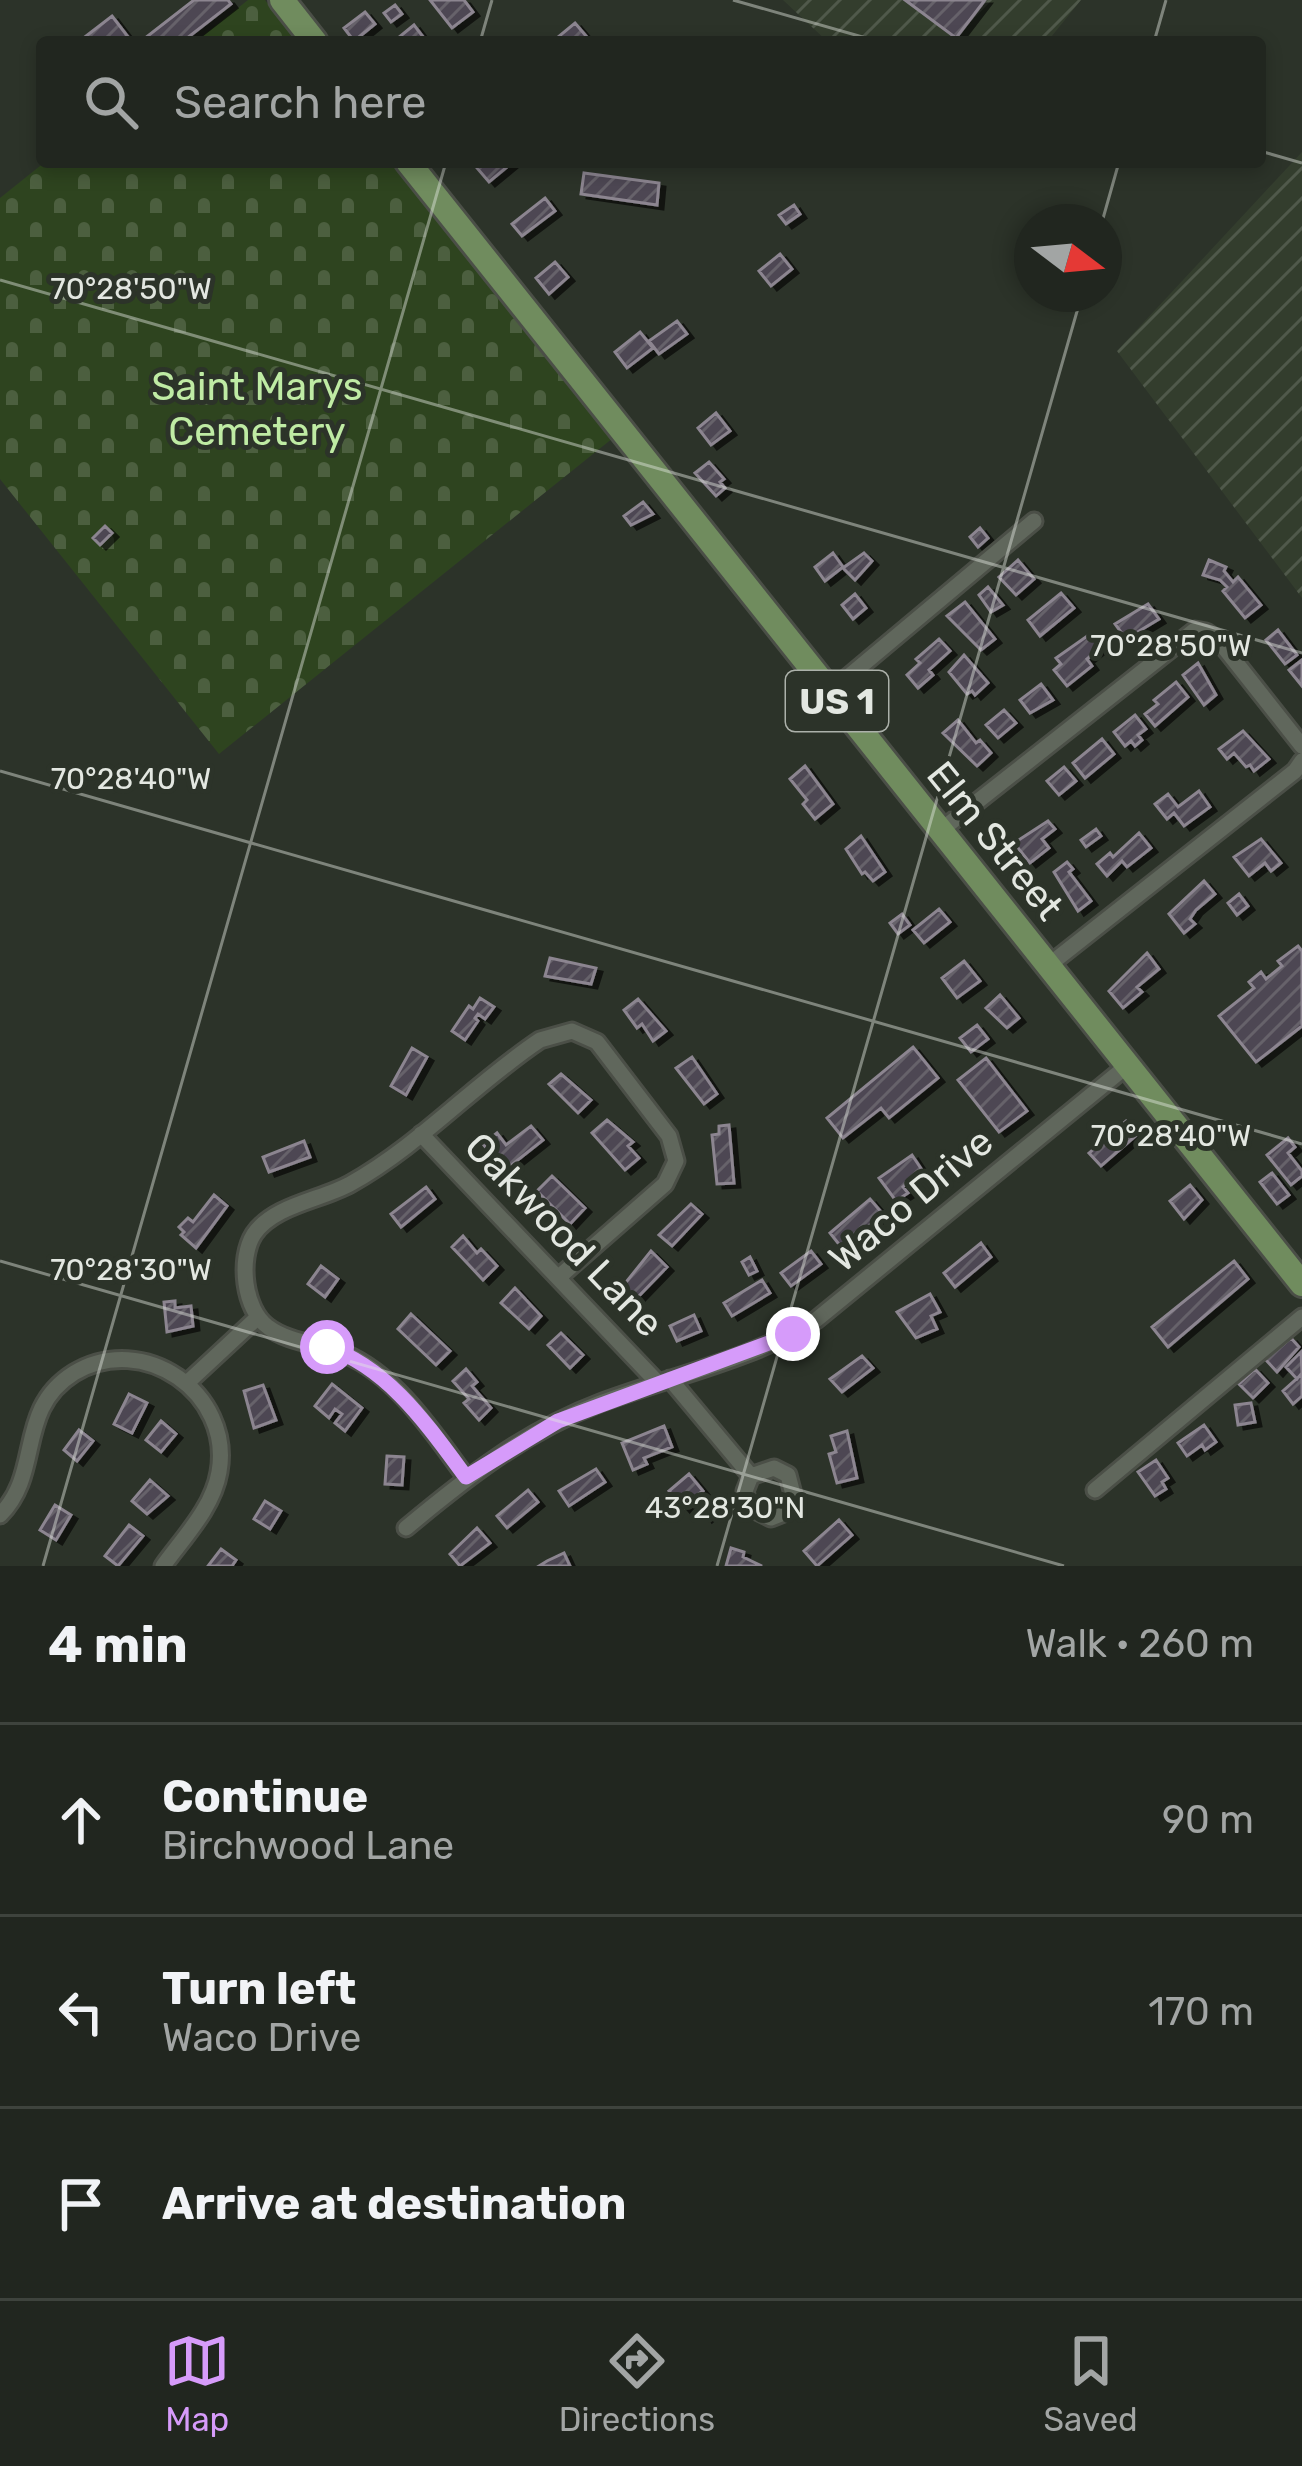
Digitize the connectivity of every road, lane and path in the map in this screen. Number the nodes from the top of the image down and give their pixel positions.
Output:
1 (282, 0) edge
2 (310, 36) edge
3 (413, 168) edge
4 (1034, 520) dead end
5 (830, 692) junction
6 (1302, 746) edge
7 (1302, 761) edge
8 (940, 831) junction
9 (1048, 965) junction
10 (1128, 1065) junction
11 (422, 1134) junction
12 (559, 1276) junction
13 (1302, 1284) edge
14 (258, 1317) junction
15 (1302, 1317) edge
16 (664, 1381) junction
17 (187, 1383) junction
18 (751, 1476) dead end
19 (466, 1477) junction
20 (1095, 1490) dead end
21 (0, 1515) edge
22 (406, 1528) dead end
23 (163, 1566) edge

1 - 2 main road
3 - 5 main road, Elm Street / US 1
4 - 5 street
5 - 8 main road, Elm Street / US 1
6 - 8 street
7 - 9 street
8 - 9 main road, Elm Street / US 1
9 - 10 main road, Elm Street / US 1
10 - 13 main road, Elm Street / US 1
10 - 16 street, Waco Drive
11 - 12 street, Oakwood Lane
11 - 12 street
11 - 14 street
12 - 16 street, Oakwood Lane
14 - 17 street
14 - 19 street
15 - 20 street
16 - 18 street, Oakwood Lane
16 - 19 street, Waco Drive
17 - 21 street
17 - 23 street
19 - 22 street, Waco Drive

